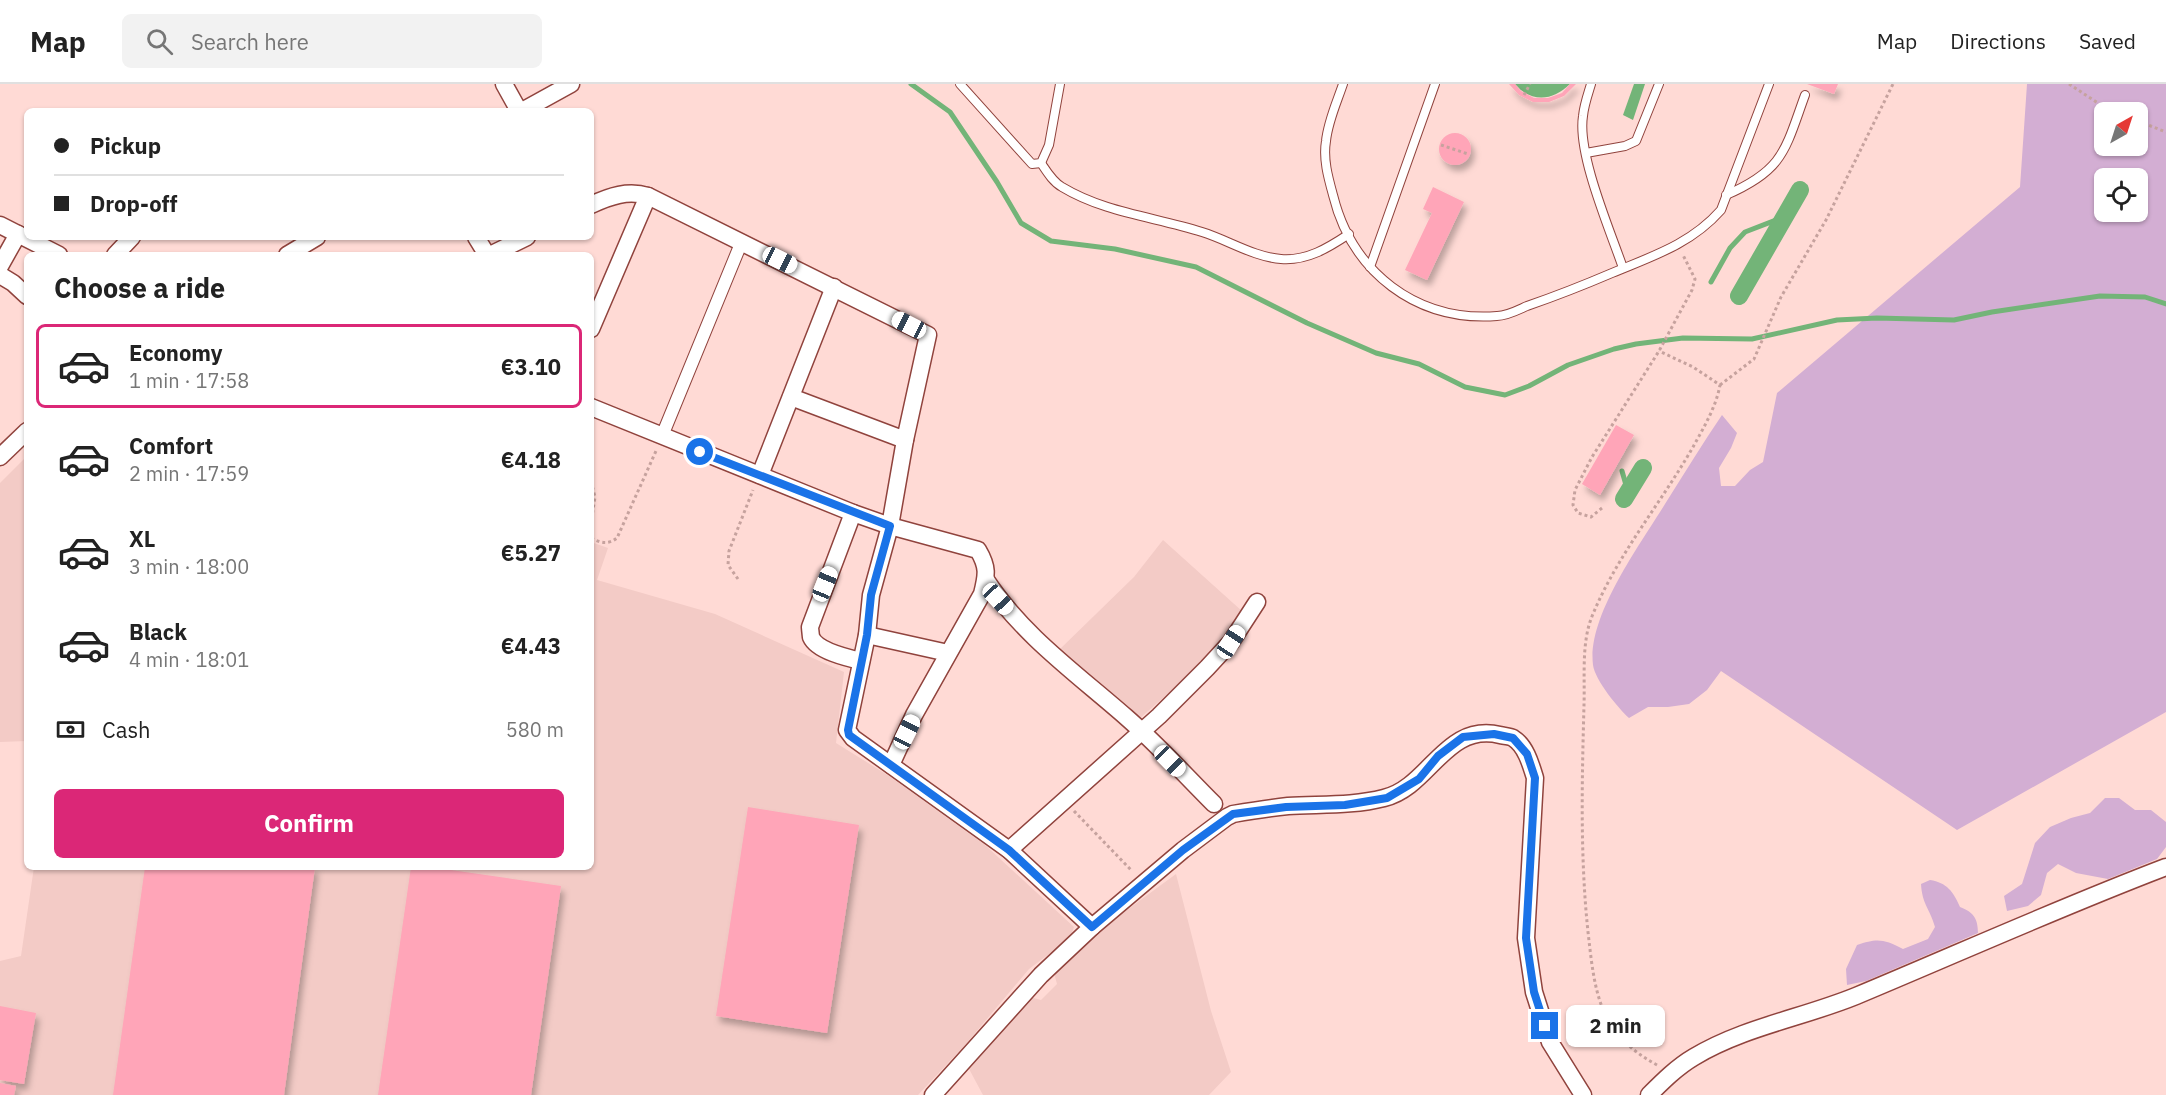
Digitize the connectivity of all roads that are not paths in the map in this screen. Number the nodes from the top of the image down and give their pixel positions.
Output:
1 (504, 84) edge
2 (571, 84) edge
3 (960, 84) edge
4 (1060, 84) edge
5 (1343, 84) edge
6 (1435, 84) edge
7 (1591, 84) edge
8 (1659, 84) edge
9 (1769, 84) edge
10 (1805, 95) dead end
11 (518, 108) edge
12 (526, 108) edge
13 (1586, 153) junction
14 (1041, 163) junction
15 (1726, 195) junction
16 (648, 196) junction
17 (594, 204) edge
18 (0, 225) edge
19 (18, 234) junction
20 (1349, 234) junction
21 (24, 237) edge
22 (29, 240) edge
23 (129, 240) edge
24 (312, 240) edge
25 (520, 240) edge
26 (742, 241) junction
27 (52, 252) edge
28 (118, 252) edge
29 (292, 252) edge
30 (494, 252) edge
31 (0, 266) edge
32 (1370, 267) junction
33 (1623, 268) junction
34 (0, 275) edge
35 (834, 287) junction
36 (24, 293) edge
37 (594, 322) edge
38 (791, 397) junction
39 (594, 408) edge
40 (24, 434) edge
41 (662, 436) junction
42 (904, 440) junction
43 (0, 457) edge
44 (760, 475) junction
45 (853, 513) junction
46 (890, 526) junction
47 (986, 580) junction
48 (1257, 602) dead end
49 (867, 635) junction
50 (948, 653) junction
51 (861, 661) junction
52 (1142, 732) junction
53 (891, 765) junction
54 (1214, 804) dead end
55 (1009, 850) junction
56 (2166, 867) edge
57 (1092, 927) junction
58 (933, 1095) edge
59 (1583, 1095) edge
60 (1649, 1095) edge

1 - 11 street
2 - 12 street
3 - 14 lane
4 - 14 lane
5 - 20 lane
6 - 32 lane
7 - 13 lane
8 - 13 lane
9 - 15 lane
10 - 15 lane
13 - 33 lane
14 - 20 lane
15 - 33 lane
16 - 17 street
16 - 26 street
16 - 37 street
18 - 19 street
19 - 21 street
19 - 31 street
20 - 32 lane
22 - 27 street
23 - 28 street
24 - 29 street
25 - 30 street
26 - 35 street
26 - 41 street
32 - 33 lane
34 - 36 street
35 - 38 street
35 - 42 street
38 - 42 street
38 - 44 street
39 - 41 street
40 - 43 street
41 - 44 street
42 - 46 street
44 - 45 street
45 - 46 street
45 - 51 street
46 - 47 street
46 - 49 street
47 - 50 street
47 - 52 street
48 - 52 street
49 - 50 street
49 - 51 street
50 - 53 street
51 - 53 street
52 - 54 street
52 - 55 street
53 - 55 street
55 - 57 street
56 - 60 street
57 - 58 street
57 - 59 street

